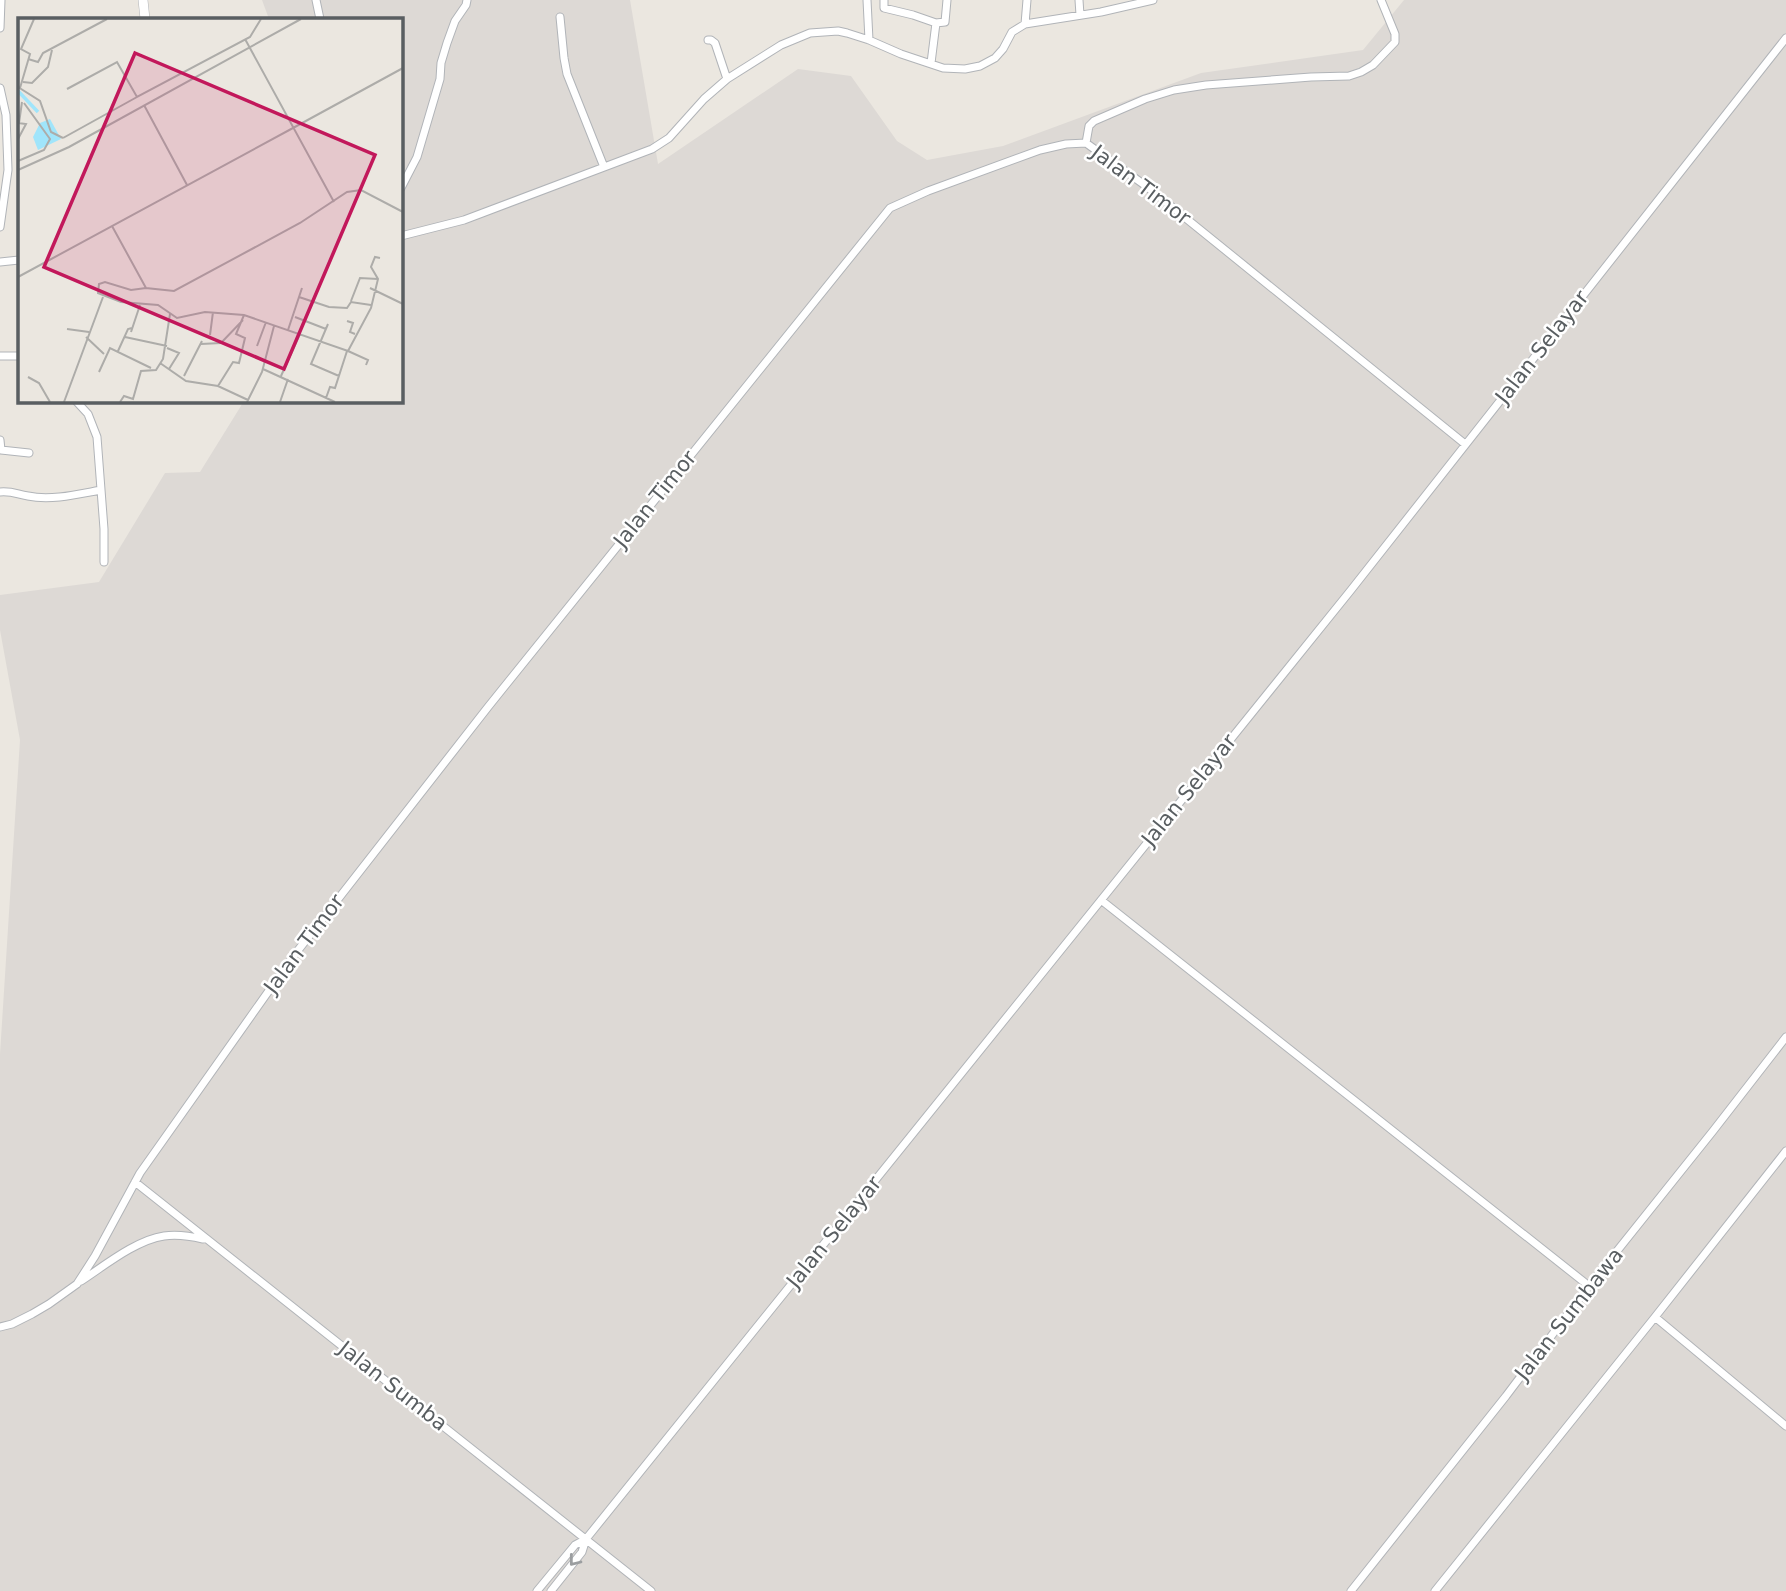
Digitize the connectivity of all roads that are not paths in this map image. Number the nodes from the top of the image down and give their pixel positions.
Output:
1 (1, 0) edge
2 (143, 0) edge
3 (316, 0) edge
4 (467, 0) edge
5 (867, 0) edge
6 (884, 0) edge
7 (947, 0) edge
8 (1027, 0) edge
9 (1079, 0) edge
10 (1153, 0) edge
11 (1381, 0) edge
12 (1080, 15) junction
13 (145, 18) edge
14 (320, 18) edge
15 (560, 18) dead end
16 (936, 23) junction
17 (1024, 24) junction
18 (0, 28) edge
19 (1786, 38) edge
20 (708, 40) dead end
21 (869, 40) junction
22 (931, 62) junction
23 (727, 79) junction
24 (0, 88) edge
25 (1087, 143) junction
26 (604, 167) junction
27 (402, 186) edge
28 (0, 228) edge
29 (402, 236) edge
30 (18, 260) edge
31 (0, 262) edge
32 (0, 356) edge
33 (18, 356) edge
34 (77, 402) edge
35 (0, 440) edge
36 (1465, 444) junction
37 (29, 453) dead end
38 (102, 490) junction
39 (0, 492) edge
40 (104, 562) dead end
41 (1101, 900) junction
42 (1786, 1037) edge
43 (1786, 1151) edge
44 (135, 1182) junction
45 (207, 1240) junction
46 (77, 1284) junction
47 (1589, 1286) junction
48 (1655, 1317) junction
49 (0, 1328) edge
50 (1786, 1426) edge
51 (586, 1539) junction
52 (537, 1591) edge
53 (551, 1591) edge
54 (651, 1591) edge
55 (1351, 1591) edge
56 (1435, 1591) edge

1 - 18 street
2 - 13 street
3 - 14 street
4 - 27 street
5 - 21 street
6 - 16 street
7 - 16 street
8 - 17 street
9 - 12 street
10 - 12 street
11 - 25 street
12 - 17 street
15 - 26 street
16 - 22 street
17 - 22 street
19 - 36 street, Jalan Selayar
20 - 23 street
21 - 22 street
21 - 23 street
23 - 26 street
24 - 28 street
25 - 36 street, Jalan Timor
25 - 44 street, Jalan Timor
26 - 29 street
30 - 31 street
32 - 33 street
34 - 38 street
35 - 37 street
36 - 41 street, Jalan Selayar
38 - 39 street
38 - 40 street
41 - 47 street
41 - 51 street, Jalan Selayar
42 - 47 street, Jalan Sumbawa
43 - 48 street
44 - 45 street, Jalan Sumba
44 - 46 street, Jalan Timor
45 - 46 street
45 - 51 street, Jalan Sumba
46 - 49 street, Jalan Timor
47 - 55 street, Jalan Sumbawa
48 - 50 street
48 - 56 street
51 - 52 street, Jalan Selayar
51 -> 53 street, Jalan Selayar
51 - 54 street, Jalan Sumba

